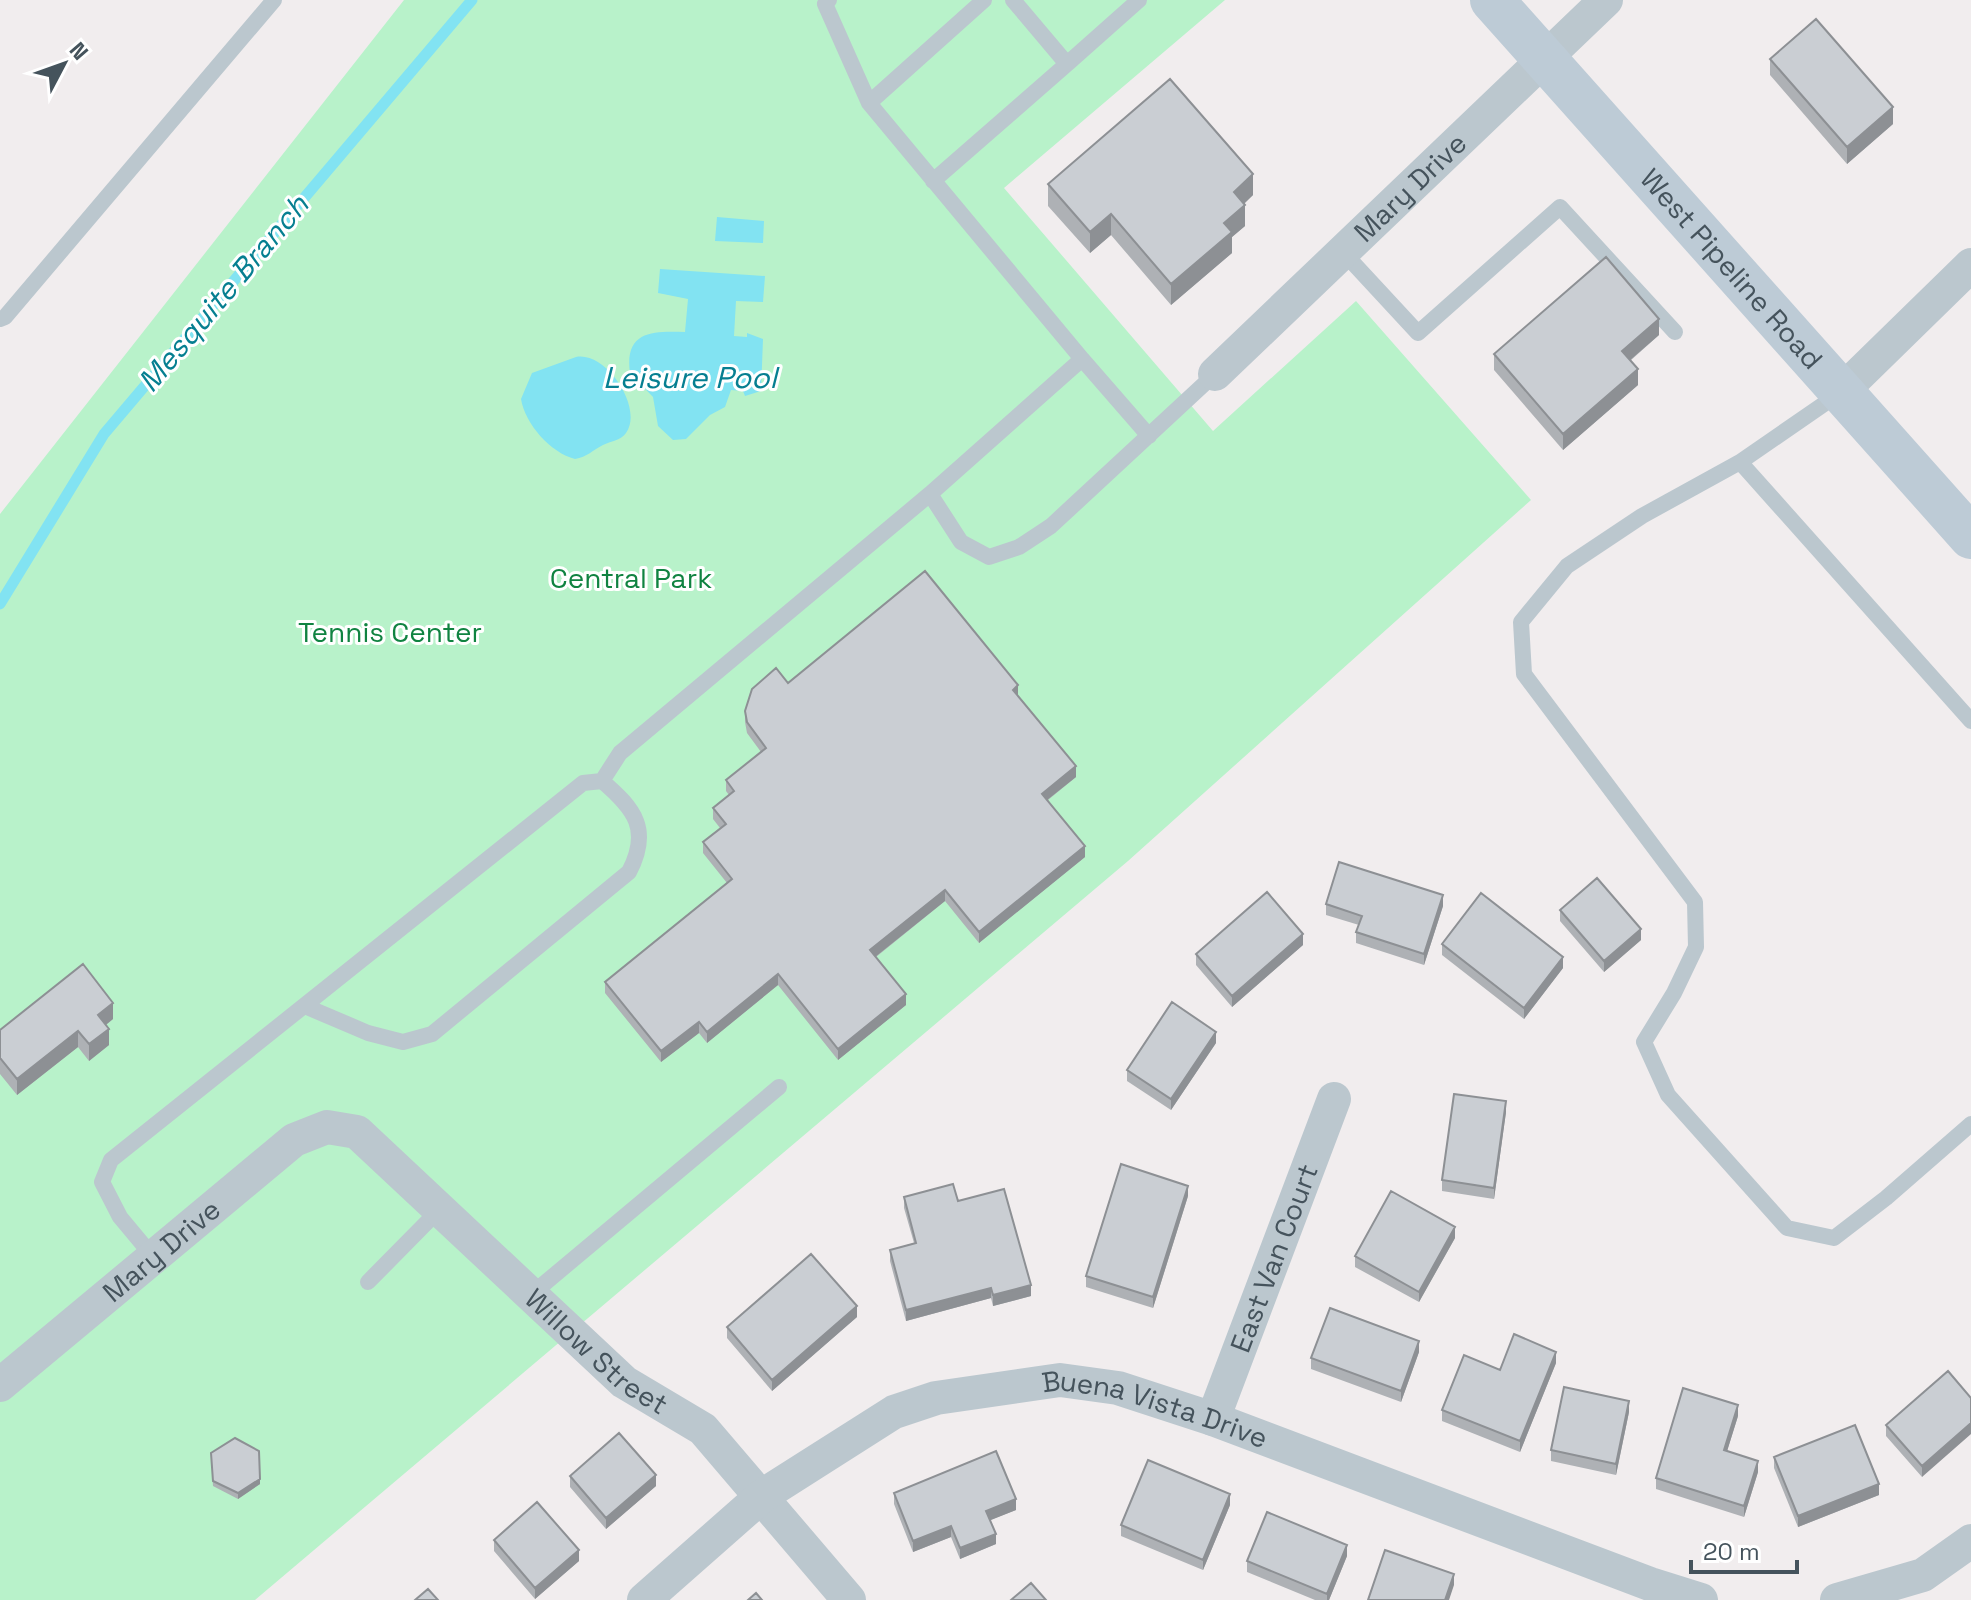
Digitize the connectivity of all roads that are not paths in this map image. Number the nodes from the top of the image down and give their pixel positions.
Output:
1 (274, 0) edge
2 (984, 0) edge
3 (1013, 0) edge
4 (1139, 0) edge
5 (1492, 0) edge
6 (1606, 0) edge
7 (825, 1) edge
8 (1545, 60) junction
9 (1067, 64) junction
10 (869, 103) junction
11 (933, 181) junction
12 (1343, 252) junction
13 (1971, 265) edge
14 (0, 319) edge
15 (1675, 332) dead end
16 (1082, 359) junction
17 (1215, 374) joint
18 (1841, 392) junction
19 (1149, 436) junction
20 (1740, 462) junction
21 (930, 494) junction
22 (1971, 537) edge
23 (1971, 721) edge
24 (602, 781) junction
25 (307, 1007) junction
26 (779, 1087) dead end
27 (1334, 1099) dead end
28 (1971, 1124) edge
29 (327, 1127) joint
30 (439, 1210) junction
31 (155, 1259) junction
32 (368, 1282) dead end
33 (533, 1293) junction
34 (0, 1385) edge
35 (1213, 1419) junction
36 (762, 1496) junction
37 (1971, 1541) edge
38 (644, 1600) edge
39 (849, 1600) edge
40 (1701, 1600) edge
41 (1837, 1600) edge

1 - 14 lane
2 - 10 lane
3 - 9 lane
4 - 9 lane
5 - 8 main road, West Pipeline Road
6 - 8 street, Mary Drive
7 - 10 lane
8 - 12 street, Mary Drive
8 - 18 main road, West Pipeline Road
9 - 11 lane
10 - 11 lane
11 - 16 lane
12 - 15 lane
12 - 17 street, Mary Drive
13 - 18 street
16 - 19 lane
16 - 21 lane
17 - 19 lane
18 - 20 lane
18 - 22 main road, West Pipeline Road
19 - 21 lane
20 - 23 lane
20 - 28 lane
21 - 24 lane
24 - 25 lane
24 - 25 lane
25 - 31 lane
26 - 33 lane
27 - 35 street, East Van Court
29 - 30 street, Willow Street
29 - 31 street, Mary Drive
30 - 32 lane
30 - 33 street, Willow Street
31 - 34 street, Mary Drive
33 - 36 street, Willow Street
35 - 36 street, Buena Vista Drive
35 - 40 street, Buena Vista Drive
36 - 38 street, Buena Vista Drive
36 - 39 street, Willow Street
37 - 41 street

